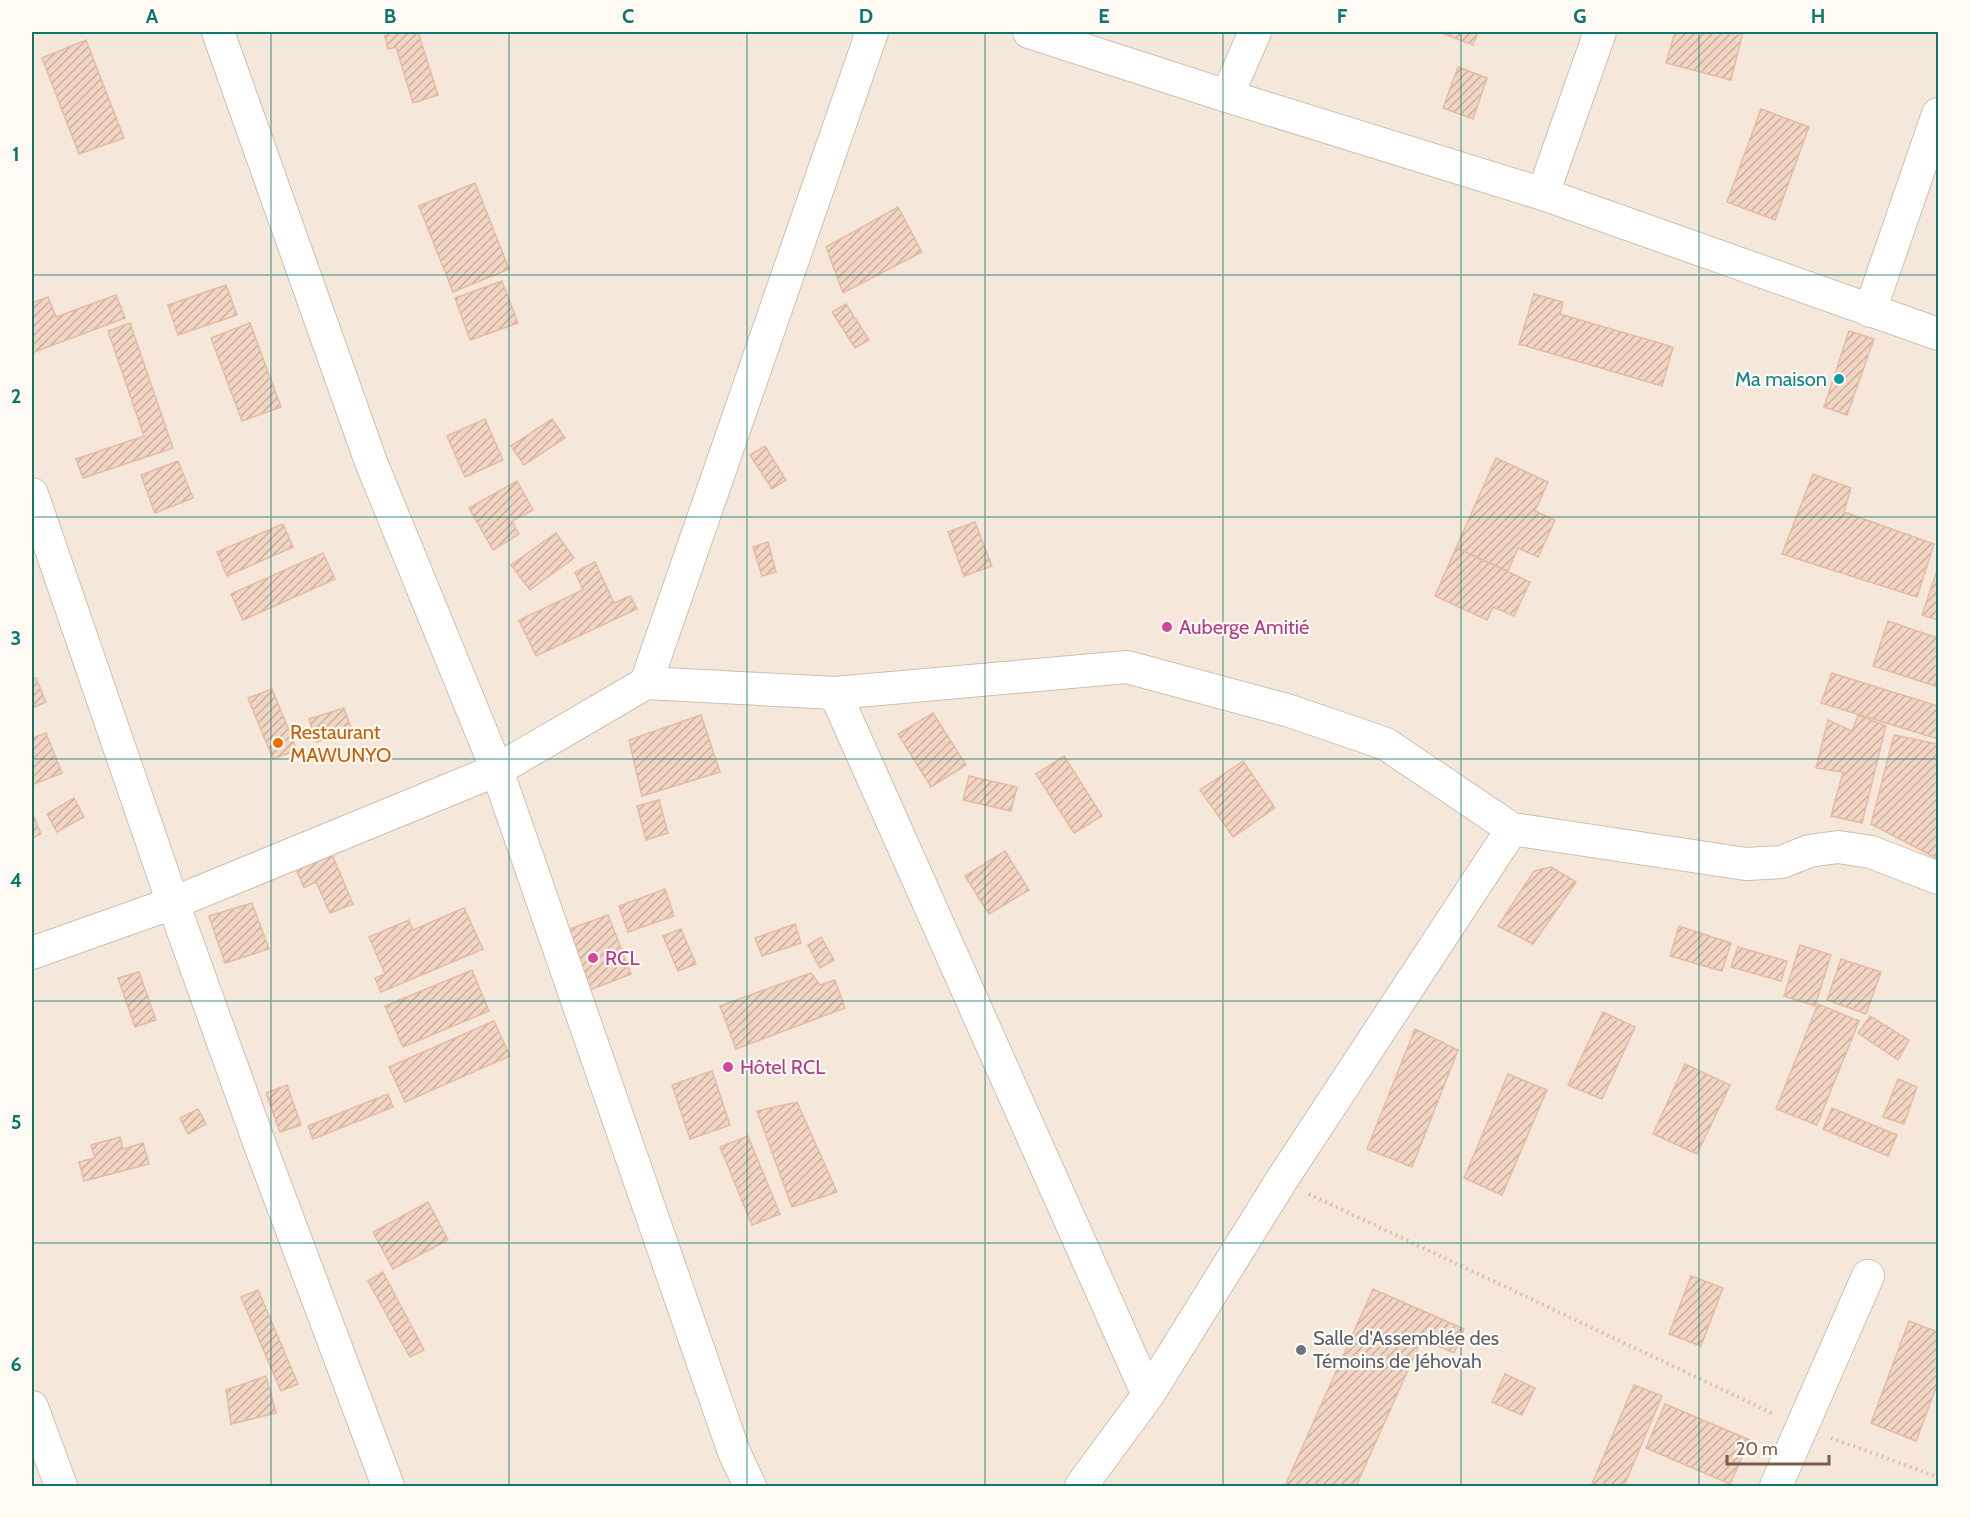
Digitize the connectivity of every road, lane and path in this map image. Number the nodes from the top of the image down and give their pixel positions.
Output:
1 (218, 32) edge
2 (872, 32) edge
3 (1029, 32) edge
4 (1255, 32) edge
5 (1600, 32) edge
6 (1227, 96) junction
7 (1938, 114) edge
8 (1543, 194) junction
9 (1870, 311) junction
10 (1938, 334) edge
11 (32, 494) edge
12 (646, 682) junction
13 (835, 693) junction
14 (497, 770) junction
15 (1512, 829) junction
16 (1938, 878) edge
17 (173, 903) junction
18 (32, 953) edge
19 (1281, 1181) junction
20 (1869, 1275) dead end
21 (1148, 1395) junction
22 (32, 1407) edge
23 (1802, 1427) junction
24 (1938, 1477) edge
25 (61, 1486) edge
26 (388, 1486) edge
27 (750, 1486) edge
28 (1081, 1486) edge
29 (1776, 1486) edge

1 - 14 street
2 - 12 street
3 - 6 street
4 - 6 street
5 - 8 street
6 - 8 street
7 - 9 street
8 - 9 street
9 - 10 street
11 - 17 street
12 - 13 street
12 - 14 street
13 - 15 street
13 - 21 street
14 - 17 street
14 - 27 street
15 - 16 street
15 - 19 street
17 - 18 street
17 - 26 street
19 - 21 street
19 - 23 path
20 - 23 street
21 - 28 street
22 - 25 street
23 - 24 path
23 - 29 street

